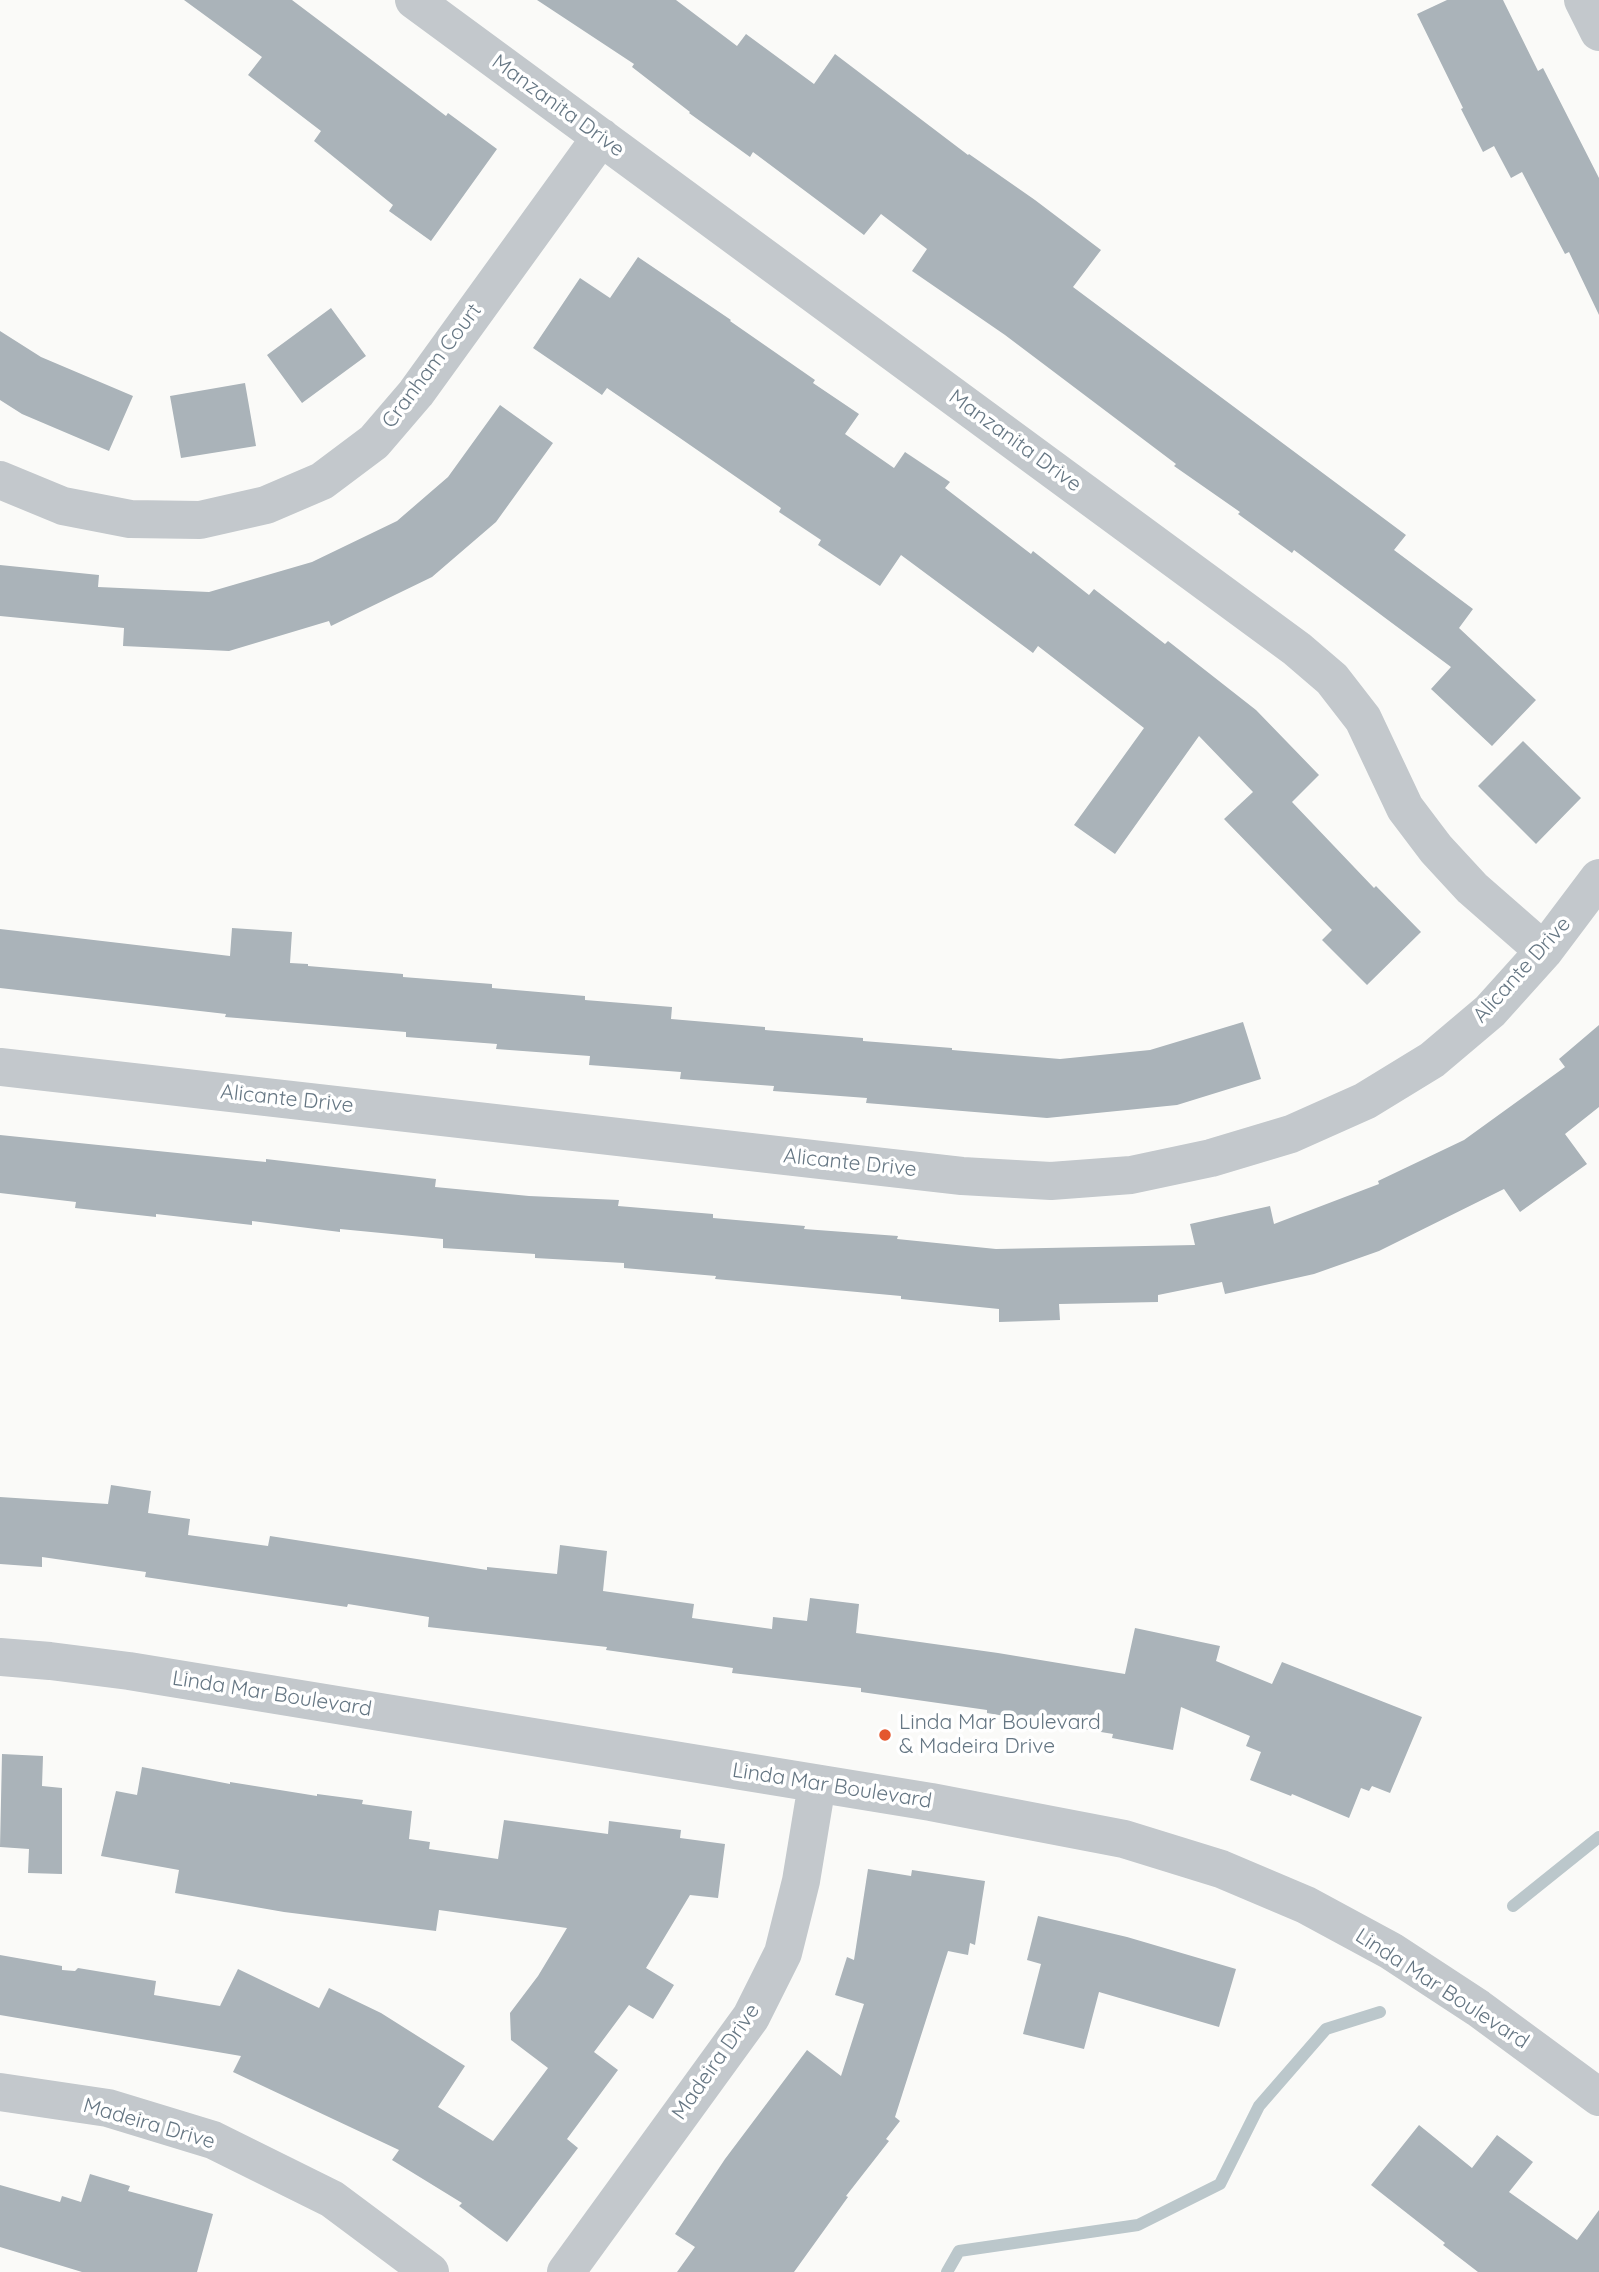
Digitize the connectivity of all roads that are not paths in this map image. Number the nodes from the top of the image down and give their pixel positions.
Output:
1 (414, 0) edge
2 (1583, 0) edge
3 (1599, 32) edge
4 (601, 136) junction
5 (0, 480) edge
6 (1599, 878) edge
7 (1544, 951) junction
8 (0, 1067) edge
9 (0, 1657) edge
10 (817, 1784) junction
11 (0, 2092) edge
12 (1599, 2097) edge
13 (430, 2272) edge
14 (566, 2272) edge

1 - 4 street, Manzanita Drive
2 - 3 street
4 - 5 street, Cranham Court
4 - 7 street, Manzanita Drive
6 - 7 street, Alicante Drive
7 - 8 street, Alicante Drive
9 - 10 street, Linda Mar Boulevard
10 - 12 street, Linda Mar Boulevard
10 - 14 street, Madeira Drive
11 - 13 street, Madeira Drive

